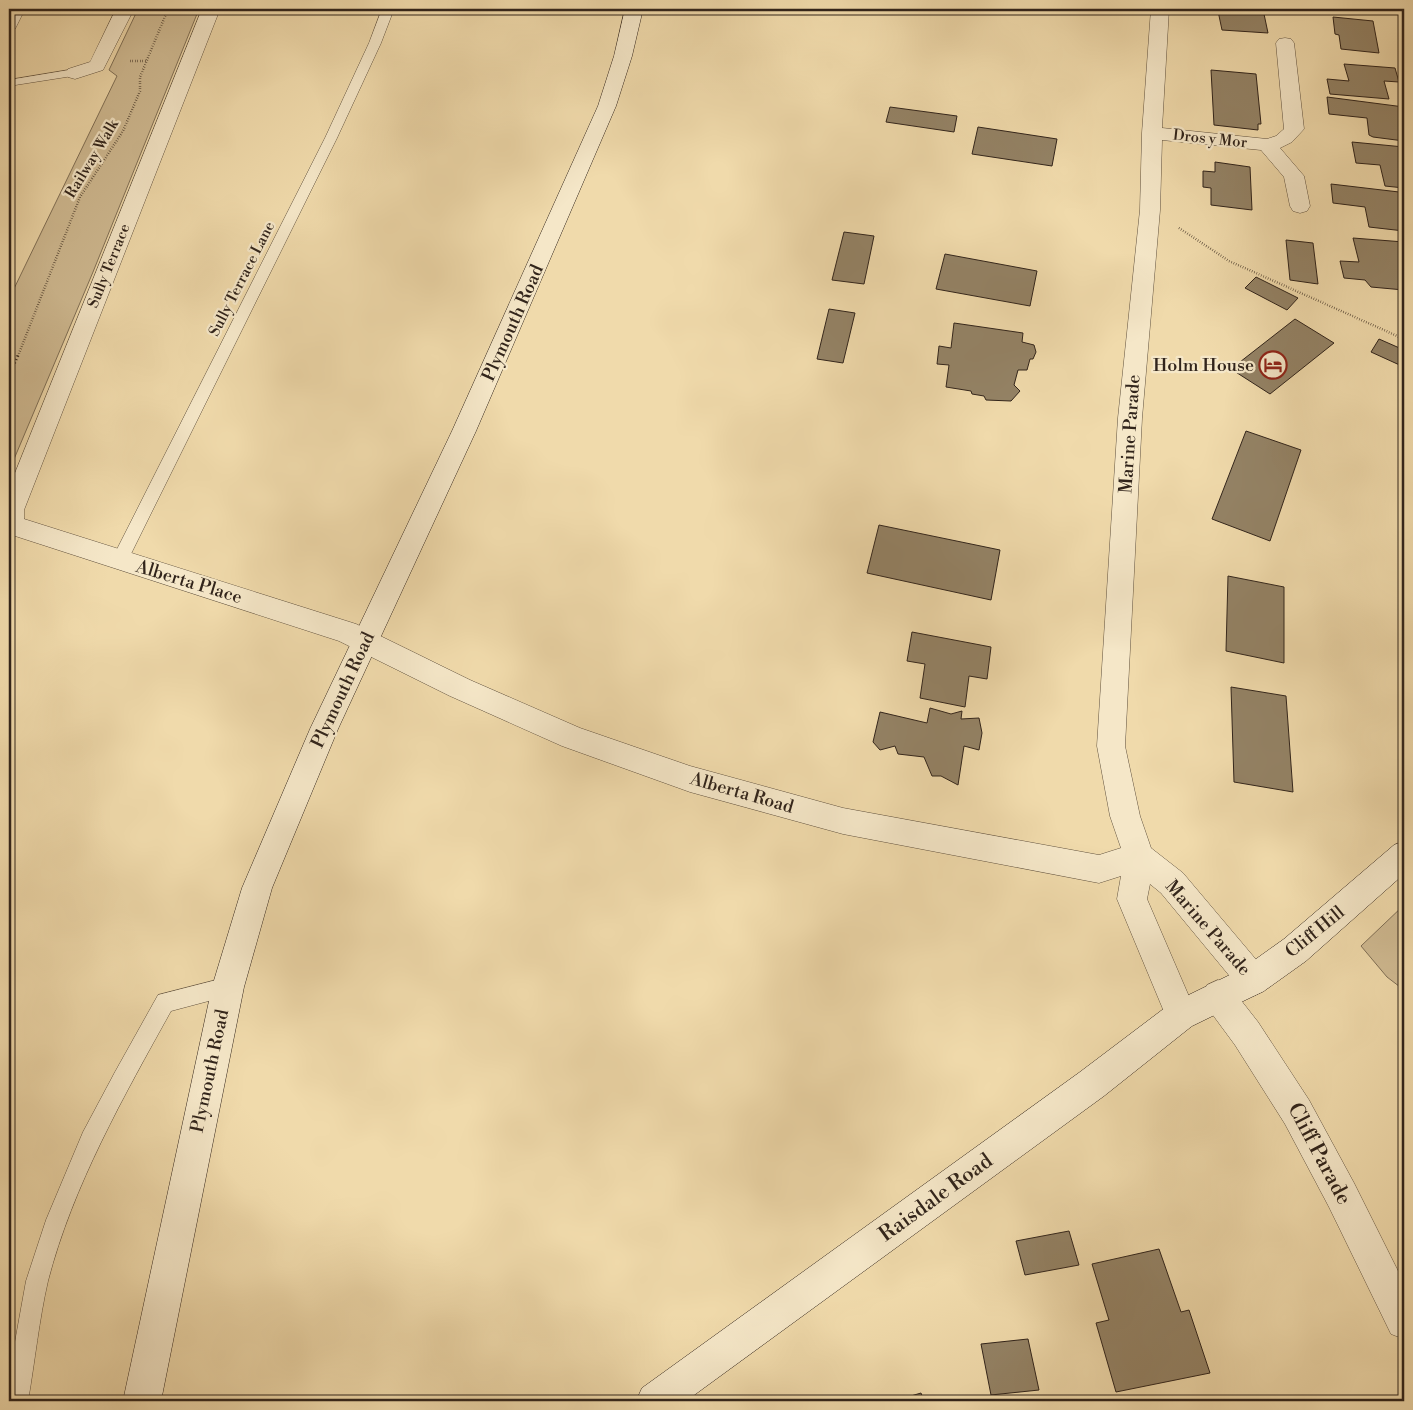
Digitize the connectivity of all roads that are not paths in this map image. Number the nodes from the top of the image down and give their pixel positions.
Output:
1 (19, 9) edge
2 (125, 9) edge
3 (211, 9) edge
4 (388, 9) edge
5 (634, 9) edge
6 (1160, 9) edge
7 (9, 29) edge
8 (1285, 43) dead end
9 (75, 73) joint
10 (9, 83) edge
11 (1152, 133) junction
12 (1268, 145) junction
13 (1300, 206) dead end
14 (11, 525) joint
15 (119, 561) junction
16 (366, 640) junction
17 (1404, 855) edge
18 (1139, 857) junction
19 (1253, 980) junction
20 (228, 987) junction
21 (1218, 996) junction
22 (1181, 1015) junction
23 (1404, 1321) edge
24 (16, 1401) edge
25 (142, 1401) edge
26 (655, 1401) edge

1 - 7 lane
2 - 9 street
3 - 14 street, Sully Terrace
4 - 15 lane, Sully Terrace Lane
5 - 16 street, Plymouth Road
6 - 11 street, Marine Parade
8 - 12 street, Dros y Mor
9 - 10 lane
11 - 12 street, Dros y Mor
11 - 18 street, Marine Parade
12 - 13 street, Dros y Mor
14 - 15 street, Alberta Place
15 - 16 street, Alberta Place
16 - 18 street, Alberta Road
16 - 20 street, Plymouth Road
17 - 19 street, Cliff Hill
18 - 19 street, Marine Parade
18 - 22 street, Marine Parade
19 - 21 street, Cliff Hill
20 - 24 lane
20 - 25 street, Plymouth Road
21 - 22 street, Raisdale Road
21 - 23 street, Cliff Parade
22 - 26 street, Raisdale Road

